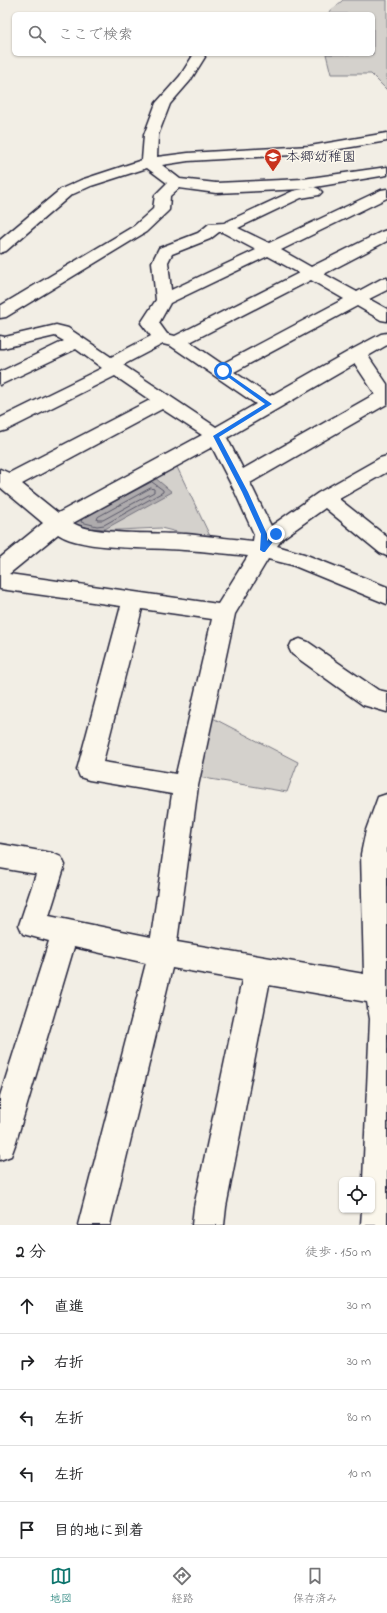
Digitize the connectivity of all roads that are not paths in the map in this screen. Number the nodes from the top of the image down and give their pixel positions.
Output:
1 (198, 57) dead end
2 (387, 137) edge
3 (149, 162) junction
4 (387, 171) edge
5 (176, 183) junction
6 (384, 189) edge
7 (226, 228) junction
8 (387, 235) edge
9 (0, 248) edge
10 (269, 250) junction
11 (311, 274) junction
12 (387, 283) edge
13 (356, 299) junction
14 (164, 300) junction
15 (0, 313) edge
16 (387, 316) edge
17 (387, 338) edge
18 (169, 340) junction
19 (0, 341) edge
20 (77, 342) junction
21 (357, 354) junction
22 (113, 366) junction
23 (223, 371) junction
24 (0, 379) edge
25 (386, 396) edge
26 (164, 400) junction
27 (269, 404) junction
28 (0, 426) edge
29 (216, 436) junction
30 (384, 468) edge
31 (5, 479) edge
32 (239, 480) junction
33 (326, 498) junction
34 (57, 522) junction
35 (387, 548) edge
36 (263, 550) junction
37 (0, 570) edge
38 (0, 581) edge
39 (387, 596) edge
40 (134, 599) junction
41 (224, 613) junction
42 (300, 648) dead end
43 (387, 702) edge
44 (186, 786) junction
45 (387, 805) edge
46 (0, 856) edge
47 (65, 932) junction
48 (162, 953) junction
49 (258, 970) junction
50 (379, 990) junction
51 (385, 1018) edge
52 (0, 1145) edge
53 (94, 1225) edge
54 (208, 1225) edge
55 (377, 1225) edge

1 - 3 street
2 - 3 street
3 - 5 street
3 - 9 street
4 - 5 street
5 - 15 street
6 - 7 street
6 - 10 street
7 - 10 street
7 - 14 street
8 - 11 street
10 - 11 street
10 - 14 street
11 - 13 street
11 - 18 street
12 - 13 street
13 - 16 street
13 - 23 street
14 - 18 street
17 - 21 street
18 - 22 street
18 - 23 street
19 - 20 street
20 - 22 street
20 - 24 street
21 - 25 street
21 - 27 street
22 - 26 street
22 - 28 street
23 - 27 street
25 - 32 street
26 - 29 street
26 - 31 street
27 - 29 street
29 - 32 street
29 - 34 street
30 - 33 street
31 - 34 street
32 - 36 street
33 - 35 street
33 - 36 street
34 - 36 street
34 - 37 street
36 - 39 street
36 - 41 street
38 - 40 street
40 - 41 street
40 - 44 street
41 - 44 street
42 - 43 street
44 - 48 street
45 - 50 street
46 - 47 street
47 - 48 street
47 - 52 street
48 - 49 street
48 - 53 street
49 - 50 street
49 - 54 street
50 - 51 street
51 - 55 street

